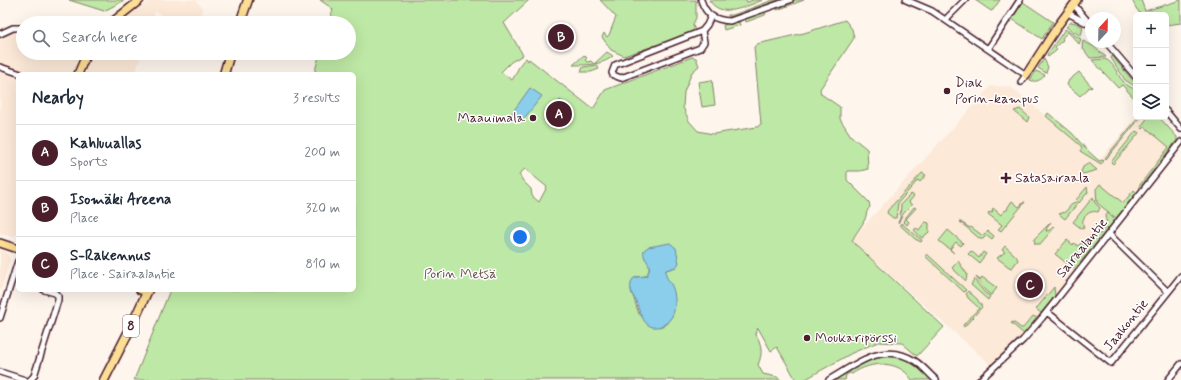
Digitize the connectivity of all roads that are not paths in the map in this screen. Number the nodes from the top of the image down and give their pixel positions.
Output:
1 (140, 0) edge
2 (248, 0) edge
3 (701, 0) edge
4 (790, 0) edge
5 (906, 0) edge
6 (966, 0) edge
7 (1020, 0) edge
8 (1075, 2) edge
9 (1068, 13) junction
10 (120, 16) edge
11 (242, 16) edge
12 (711, 16) junction
13 (1085, 17) edge
14 (946, 20) junction
15 (1085, 23) edge
16 (16, 28) edge
17 (702, 31) junction
18 (0, 34) edge
19 (1111, 48) edge
20 (988, 49) junction
21 (84, 60) edge
22 (228, 60) edge
23 (0, 67) edge
24 (16, 72) edge
25 (79, 72) edge
26 (225, 72) edge
27 (1133, 74) edge
28 (1026, 75) junction
29 (1021, 82) dead end
30 (1169, 115) edge
31 (1181, 130) edge
32 (1181, 142) edge
33 (1109, 234) junction
34 (0, 243) edge
35 (16, 248) edge
36 (16, 267) edge
37 (1181, 276) edge
38 (12, 280) junction
39 (16, 281) edge
40 (50, 292) edge
41 (145, 292) edge
42 (1168, 292) junction
43 (1047, 312) junction
44 (0, 318) edge
45 (1181, 364) edge
46 (0, 372) edge
47 (25, 380) edge
48 (30, 380) edge
49 (104, 380) edge
50 (829, 380) edge
51 (936, 380) edge
52 (980, 380) edge
53 (1168, 380) edge

1 - 10 main road
2 - 11 highway
3 - 12 street
4 - 12 street
5 - 14 street
6 - 14 street
7 - 20 street
8 - 9 main road
8 - 13 street
9 - 15 street
9 - 28 main road
12 - 17 street
14 - 20 street
16 - 18 street
17 - 17 street
19 - 27 street
20 - 28 street
21 - 25 main road
22 - 26 highway
23 - 24 street
28 - 29 street
30 - 31 street
32 - 33 street, Sairaalantie
33 - 42 street
33 - 43 street, Sairaalantie
34 - 35 main road
36 - 38 street
37 - 42 street, Jaakontie
38 - 39 street
38 - 44 street
40 - 48 street
41 - 49 highway, 8
42 - 43 street, Jaakontie
43 - 52 street, Sairaalantie
45 - 53 street
46 - 47 street
50 - 51 street

